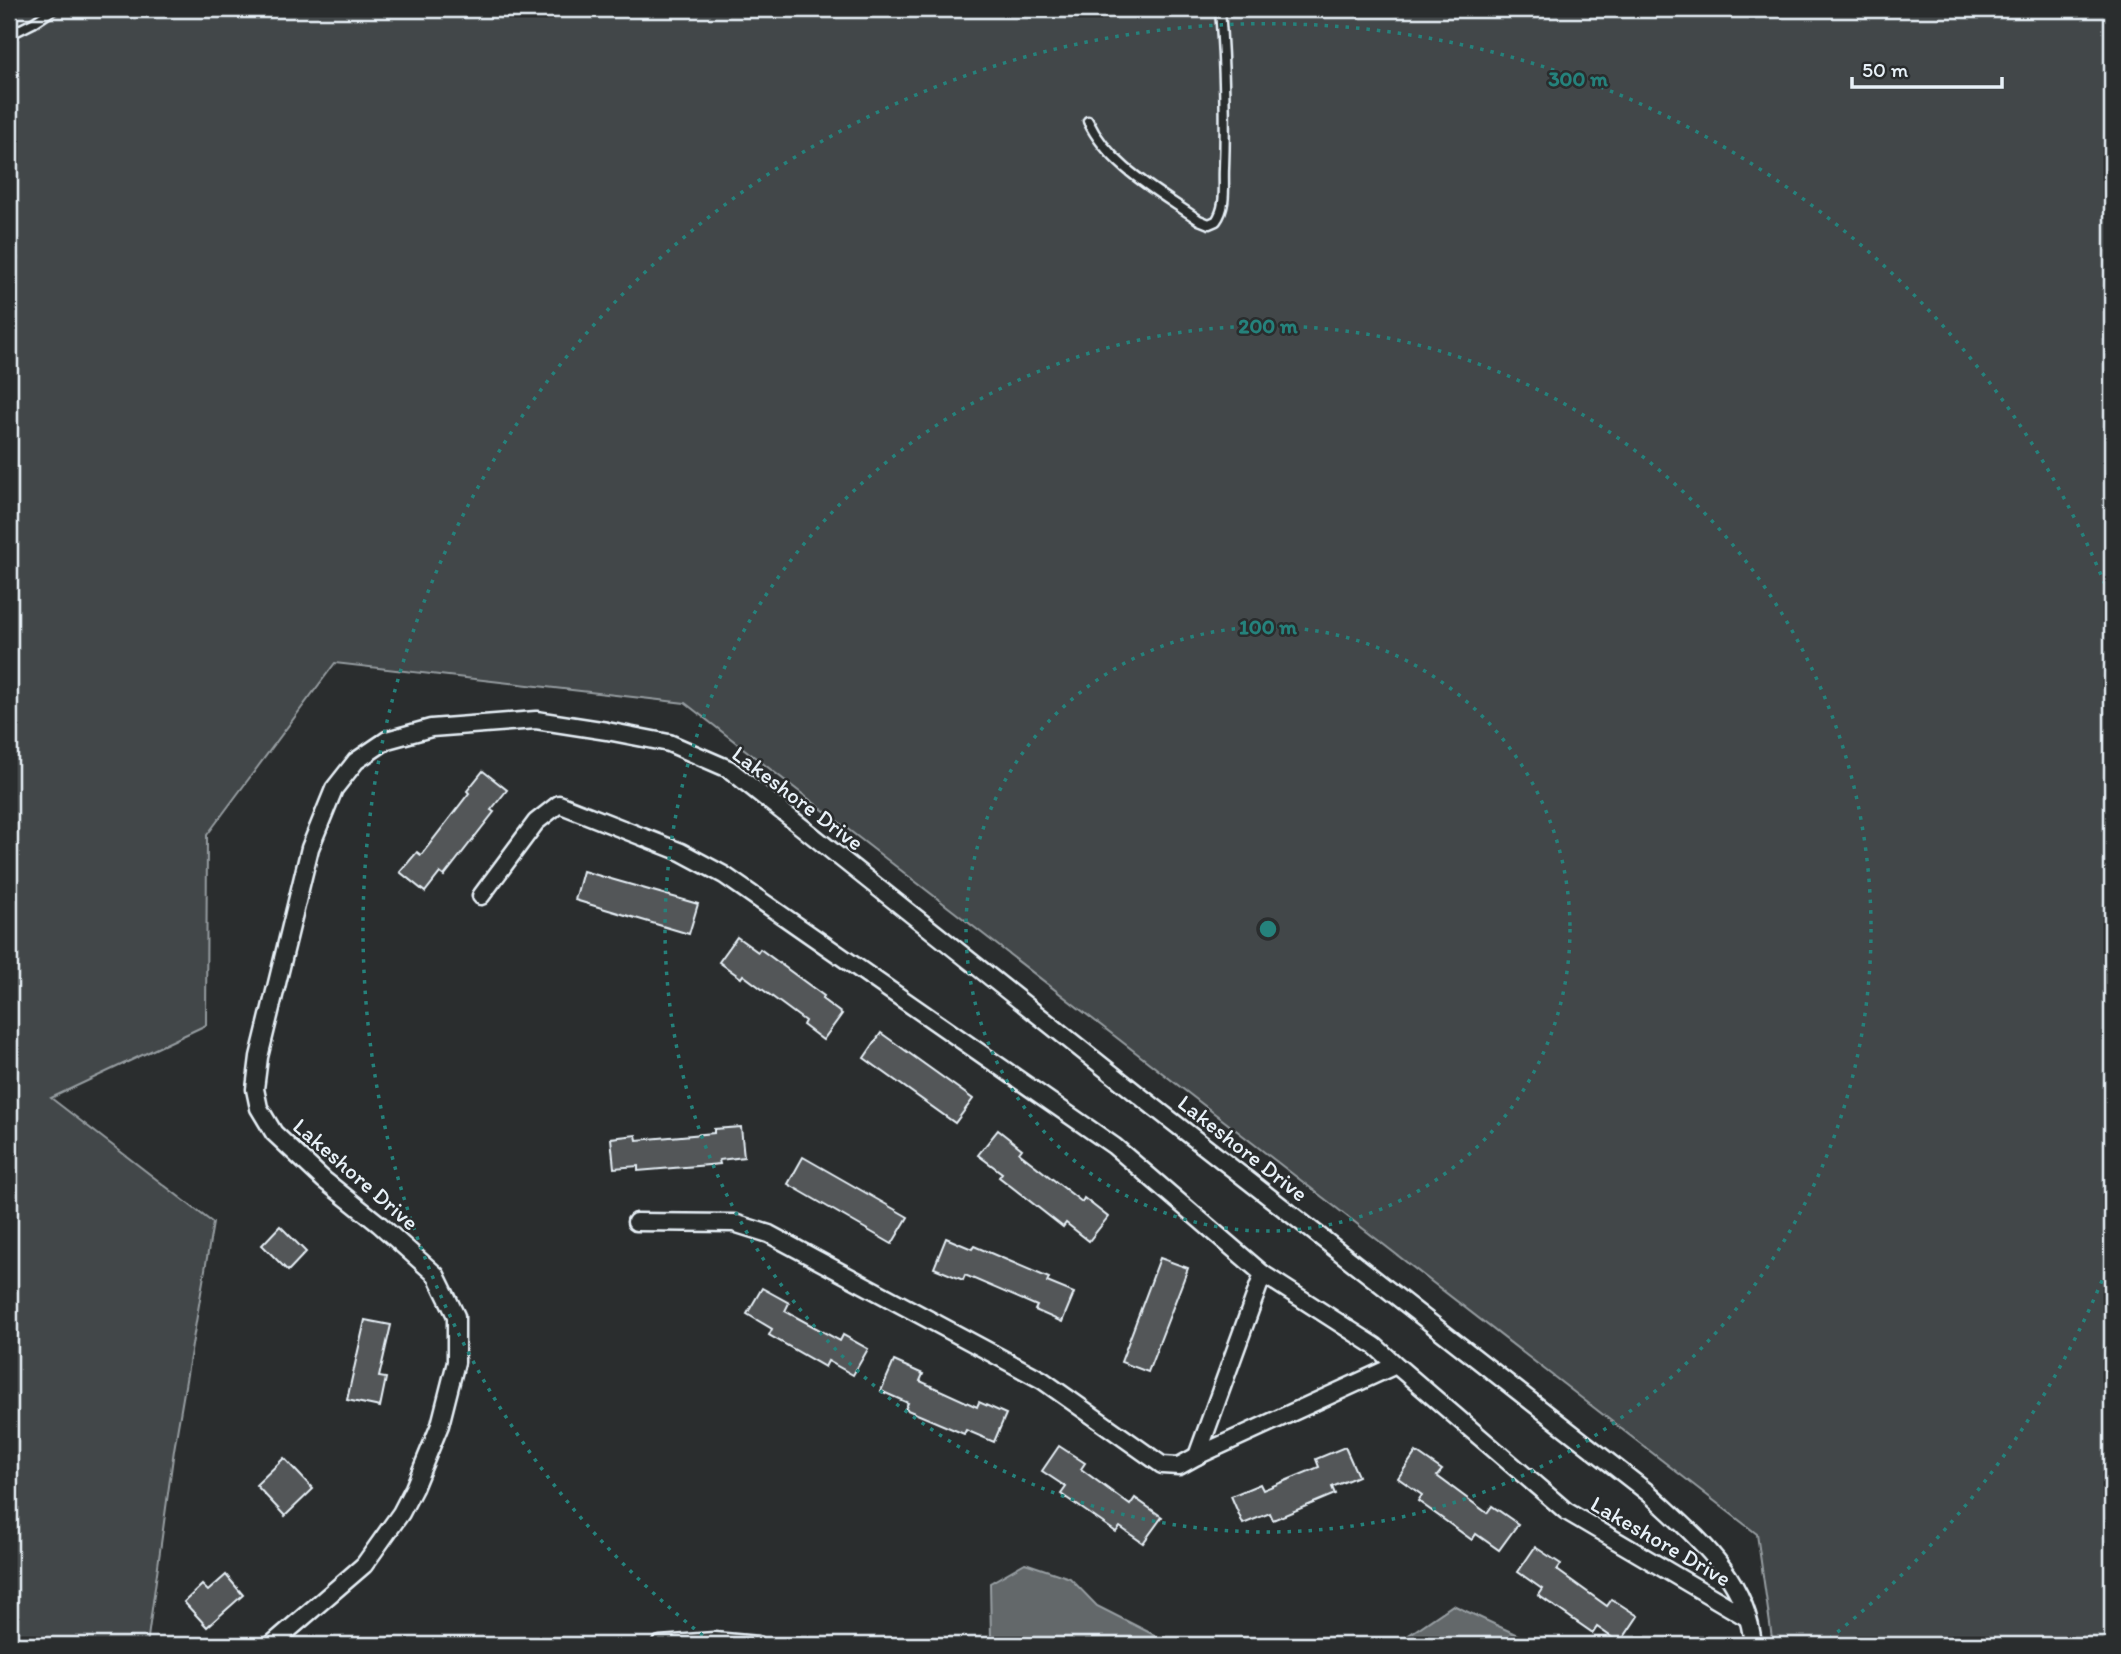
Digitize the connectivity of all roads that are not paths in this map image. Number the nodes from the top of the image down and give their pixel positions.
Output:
1 (54, 9) edge
2 (1220, 9) edge
3 (9, 35) edge
4 (1088, 121) dead end
5 (9, 253) edge
6 (9, 263) edge
7 (481, 896) dead end
8 (636, 1222) dead end
9 (1264, 1274) junction
10 (1396, 1365) junction
11 (1197, 1456) junction
12 (1746, 1617) junction
13 (271, 1645) edge
14 (660, 1645) edge
15 (758, 1645) edge
16 (1753, 1645) edge

1 - 3 lane
2 - 4 lane
5 - 6 lane
7 - 9 street, Lakeshore Drive
8 - 11 street
9 - 10 street, Lakeshore Drive
9 - 11 street
10 - 11 street
10 - 12 street, Lakeshore Drive
12 - 13 street, Lakeshore Drive
12 - 16 street, Lakeshore Drive
14 - 15 street

